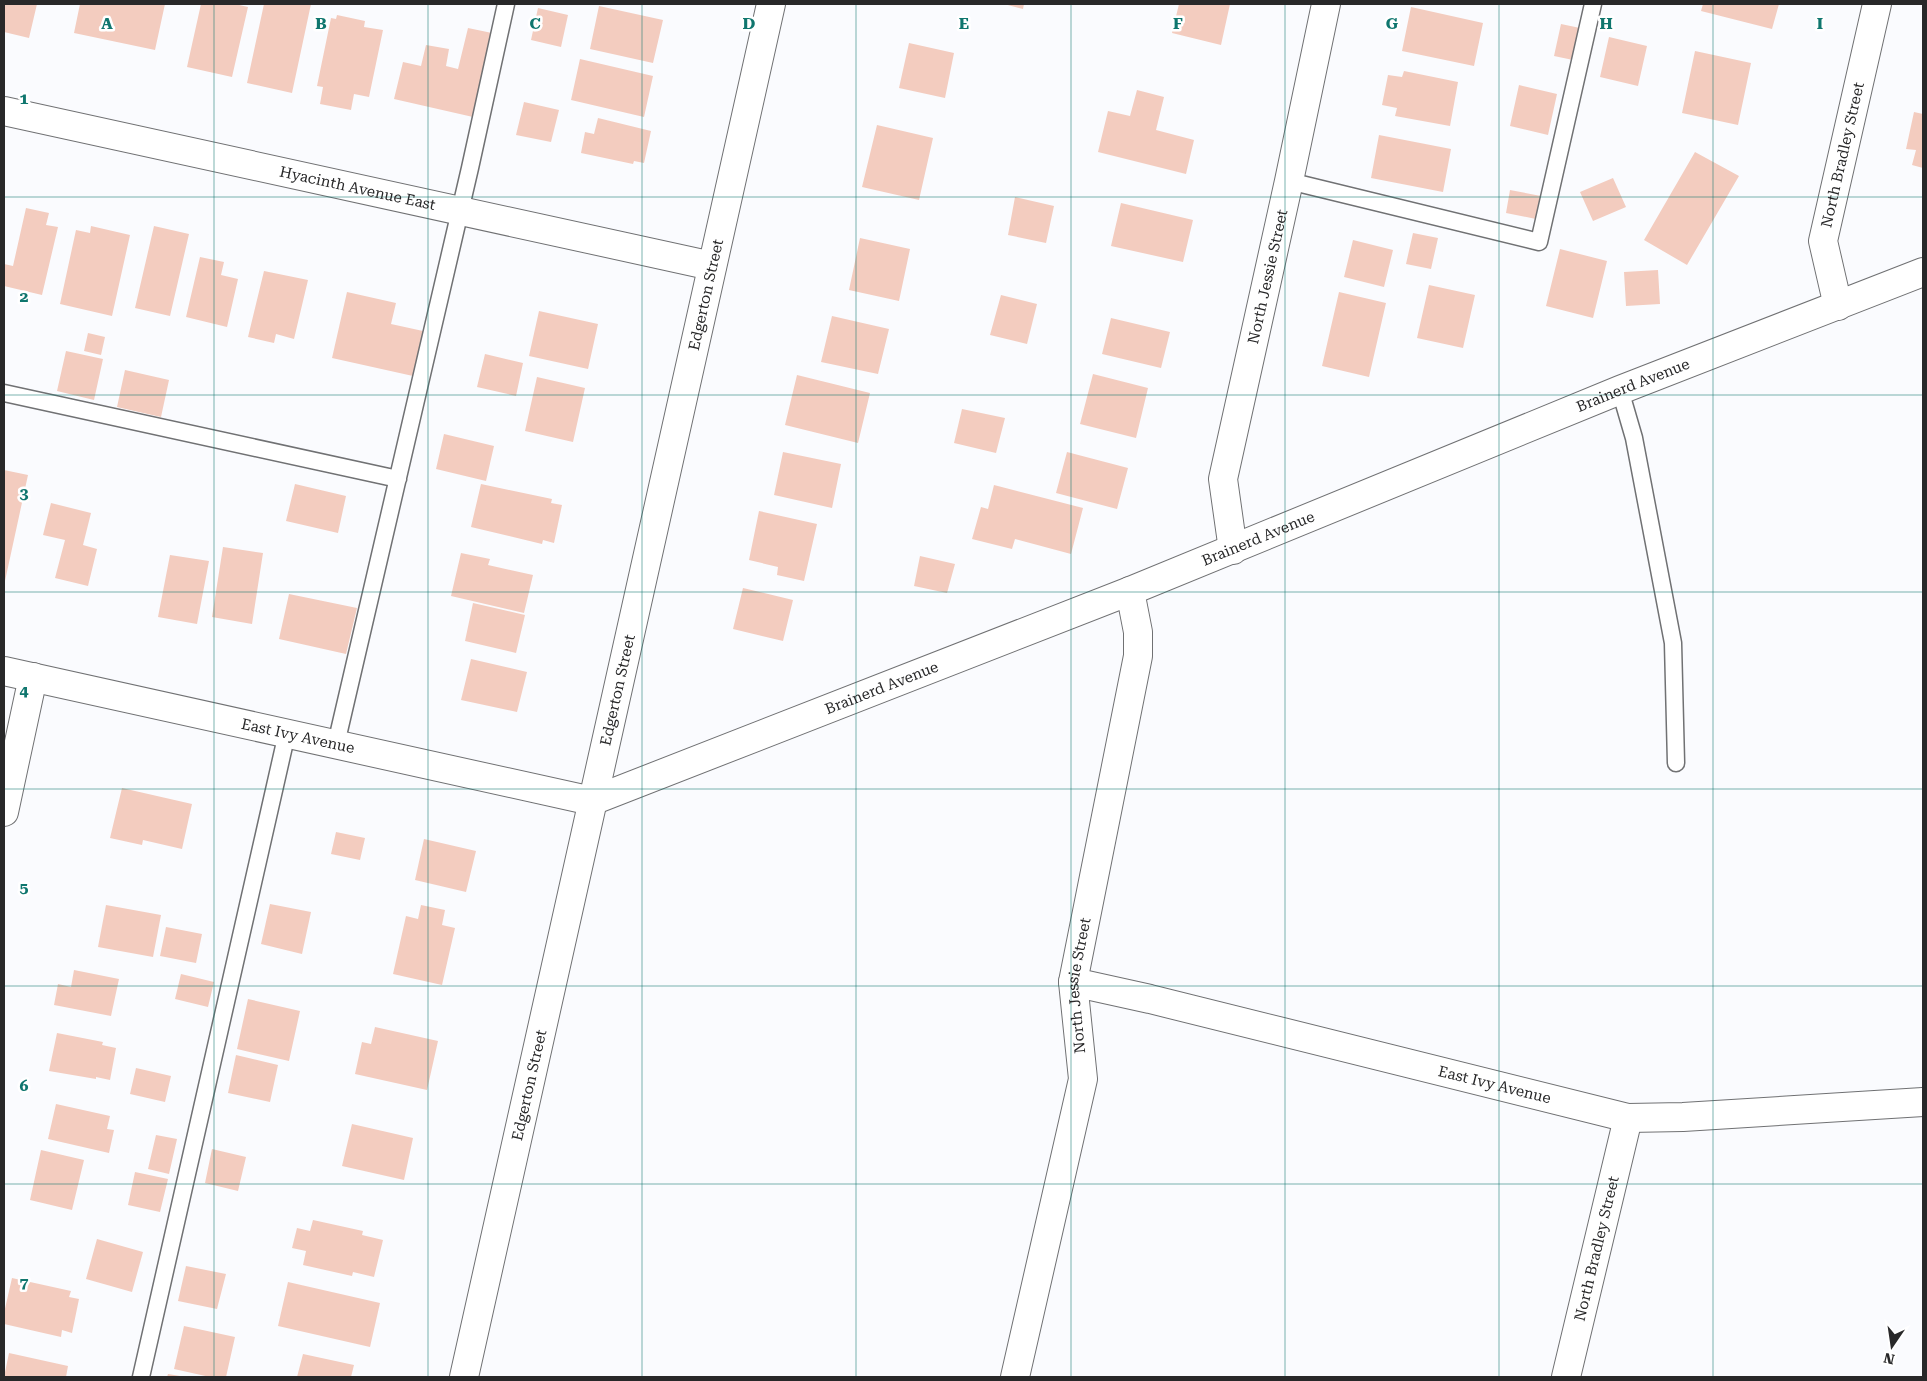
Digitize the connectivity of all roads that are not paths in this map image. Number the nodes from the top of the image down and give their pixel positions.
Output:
1 (506, 4) edge
2 (771, 4) edge
3 (1326, 4) edge
4 (1593, 4) edge
5 (1877, 4) edge
6 (4, 111) edge
7 (1289, 181) junction
8 (460, 211) junction
9 (712, 266) junction
10 (1923, 272) edge
11 (1838, 306) junction
12 (1620, 390) junction
13 (4, 393) edge
14 (398, 479) junction
15 (1233, 550) junction
16 (1130, 591) junction
17 (4, 670) edge
18 (33, 677) junction
19 (287, 733) junction
20 (336, 744) junction
21 (1676, 762) dead end
22 (592, 801) junction
23 (4, 812) edge
24 (1073, 982) junction
25 (1923, 1102) edge
26 (1628, 1118) junction
27 (141, 1377) edge
28 (464, 1377) edge
29 (1016, 1377) edge
30 (1566, 1377) edge

1 - 8 lane
2 - 9 street, Edgerton Street
3 - 7 street, North Jessie Street
4 - 7 lane
5 - 11 street, North Bradley Street
6 - 8 street, Hyacinth Avenue East
7 - 15 street, North Jessie Street
8 - 9 street, Hyacinth Avenue East
8 - 14 lane
9 - 22 street, Edgerton Street
10 - 11 street, Brainerd Avenue
11 - 12 street, Brainerd Avenue
12 - 15 street, Brainerd Avenue
12 - 21 lane
13 - 14 lane
14 - 20 lane
15 - 16 street, Brainerd Avenue
16 - 22 street, Brainerd Avenue
16 - 24 street, North Jessie Street
17 - 18 street, East Ivy Avenue
18 - 19 street, East Ivy Avenue
18 - 23 street
19 - 20 street, East Ivy Avenue
19 - 27 lane
20 - 22 street, East Ivy Avenue
22 - 28 street, Edgerton Street
24 - 26 street, East Ivy Avenue
24 - 29 street, North Jessie Street
25 - 26 street, East Ivy Avenue
26 - 30 street, North Bradley Street

